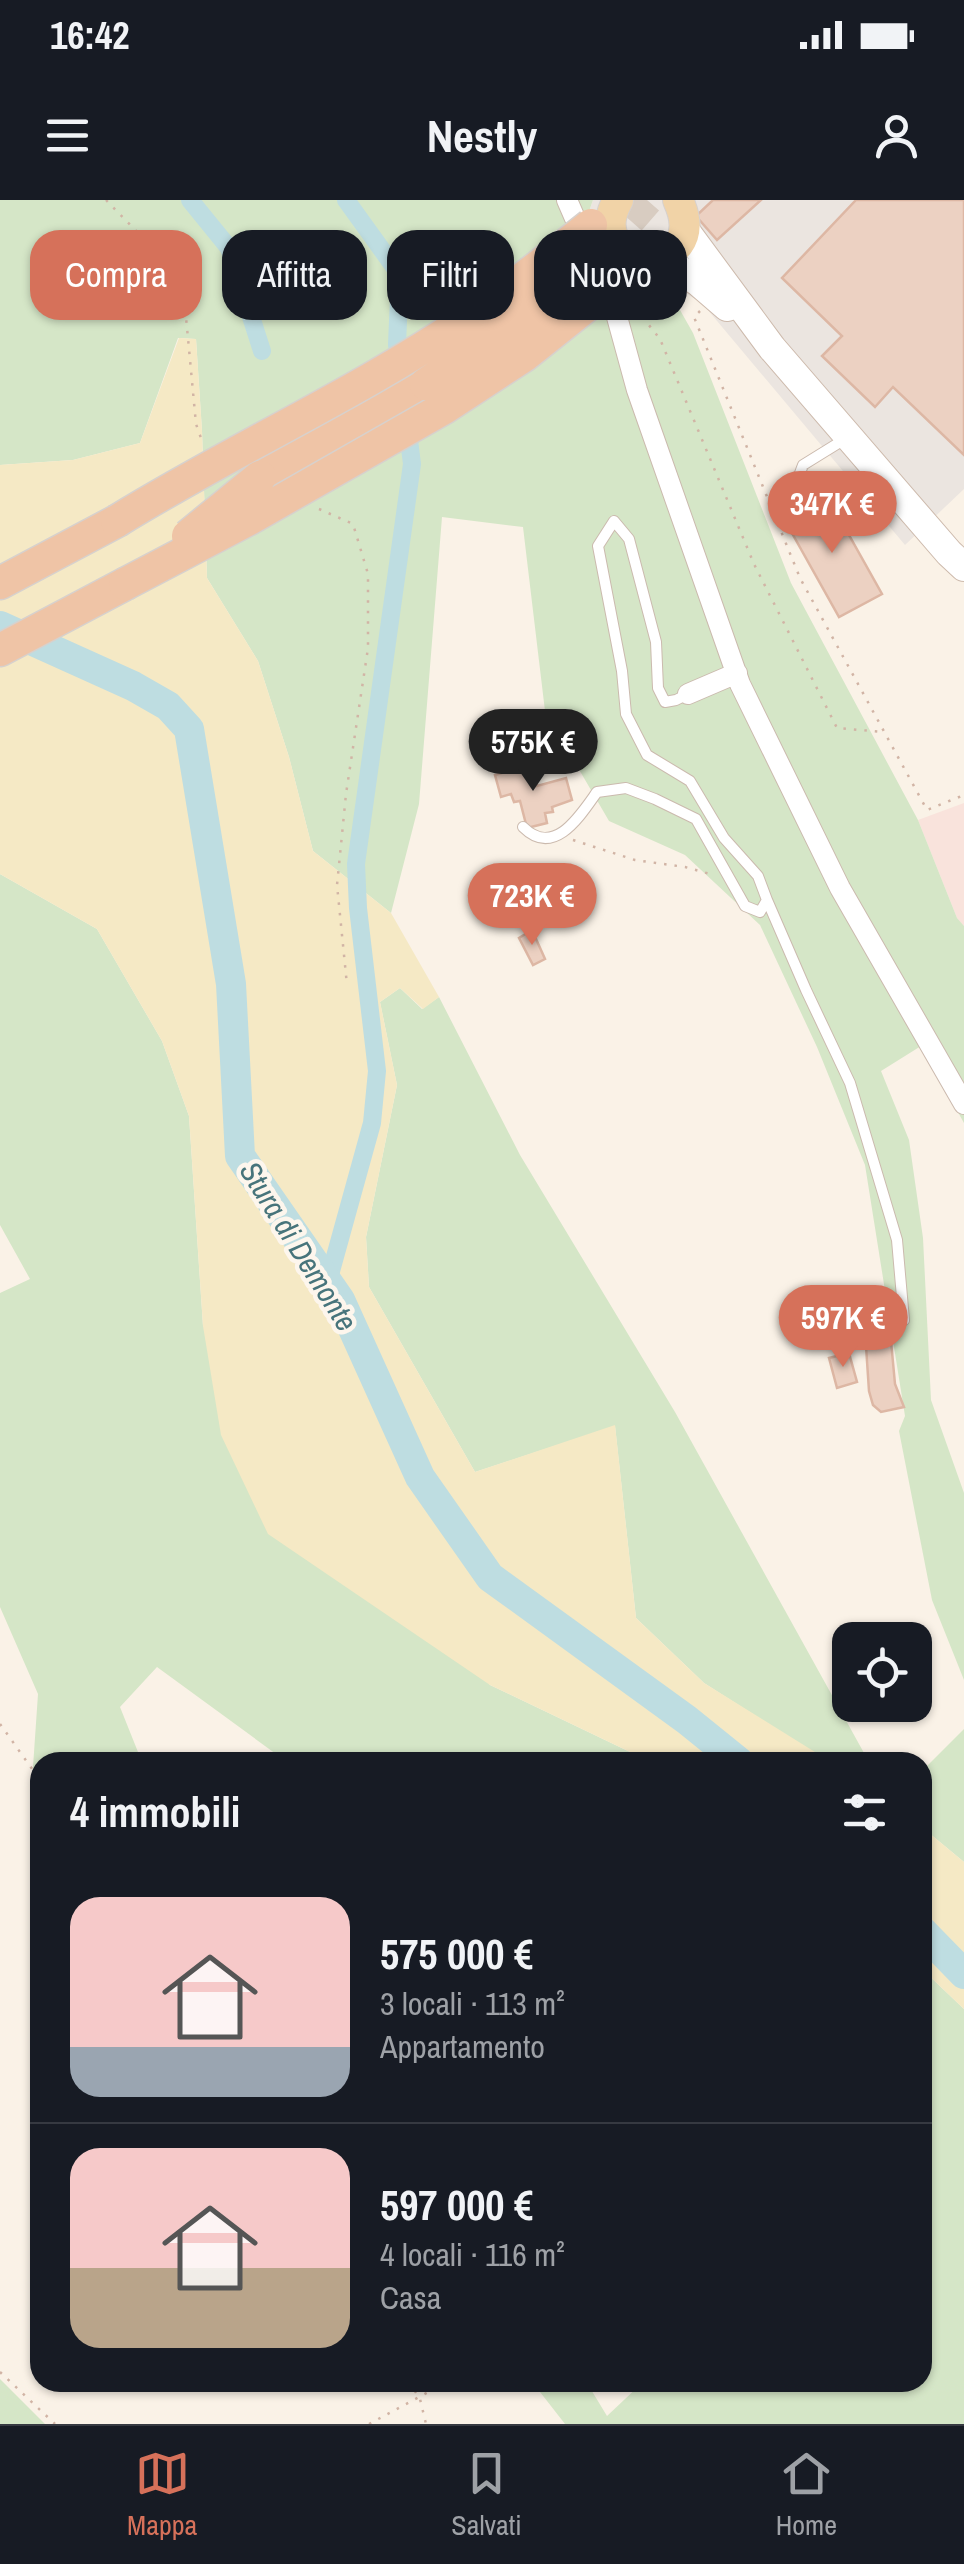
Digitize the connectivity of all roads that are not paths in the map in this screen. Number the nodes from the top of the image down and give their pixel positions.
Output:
1 (567, 200) edge
2 (678, 200) edge
3 (685, 230) edge
4 (687, 233) edge
5 (534, 273) edge
6 (687, 276) edge
7 (534, 307) edge
8 (549, 320) edge
9 (772, 348) junction
10 (848, 437) junction
11 (260, 477) junction
12 (808, 492) dead end
13 (117, 521) junction
14 (964, 567) edge
15 (0, 583) edge
16 (124, 584) junction
17 (0, 650) edge
18 (730, 676) junction
19 (688, 694) joint
20 (523, 827) dead end
21 (767, 900) junction
22 (964, 1104) edge
23 (855, 1341) dead end

1 - 18 street
2 - 3 main road
4 - 9 main road
5 - 13 highway, bridge
6 - 9 main road
7 - 11 highway, bridge
8 - 16 highway, bridge
9 - 10 main road
10 - 12 lane
10 - 14 main road
11 - 13 highway, bridge
11 - 16 highway, bridge
13 - 15 highway
16 - 17 highway
18 - 19 street
18 - 22 street
19 - 21 lane
20 - 21 lane
21 - 23 lane

